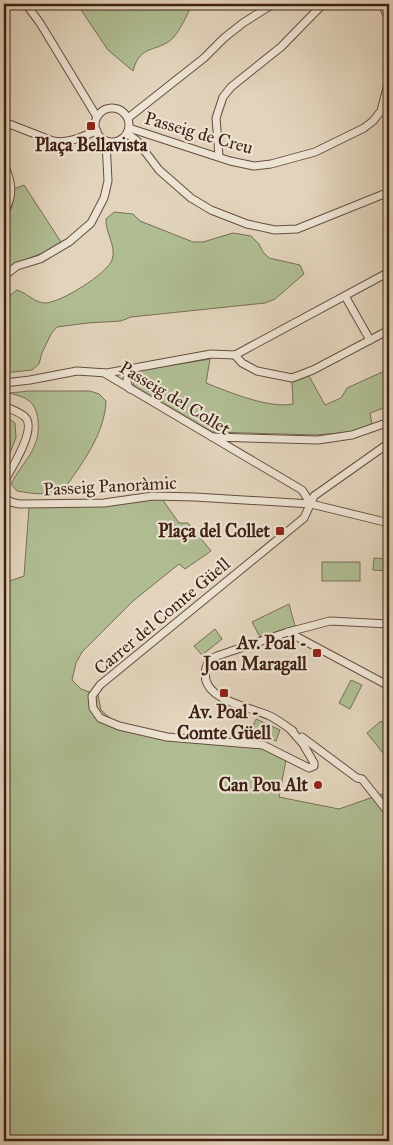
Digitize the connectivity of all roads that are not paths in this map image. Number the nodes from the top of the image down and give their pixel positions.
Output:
1 (26, 4) edge
2 (273, 4) edge
3 (323, 4) edge
4 (382, 4) edge
5 (389, 20) edge
6 (389, 36) edge
7 (98, 117) junction
8 (128, 118) junction
9 (4, 122) edge
10 (128, 130) junction
11 (97, 131) junction
12 (106, 141) junction
13 (219, 156) junction
14 (4, 164) edge
15 (389, 192) edge
16 (4, 211) edge
17 (389, 272) edge
18 (4, 276) edge
19 (346, 296) junction
20 (389, 330) edge
21 (370, 340) junction
22 (243, 351) junction
23 (235, 355) junction
24 (250, 367) junction
25 (137, 368) junction
26 (104, 373) junction
27 (4, 382) edge
28 (130, 390) junction
29 (4, 406) edge
30 (389, 422) edge
31 (212, 437) junction
32 (231, 438) junction
33 (389, 443) edge
34 (230, 448) junction
35 (4, 486) edge
36 (4, 494) edge
37 (312, 504) junction
38 (389, 523) edge
39 (389, 624) edge
40 (288, 632) junction
41 (389, 686) edge
42 (290, 729) junction
43 (389, 813) edge
44 (389, 1133) edge
45 (387, 1141) edge

1 - 7 street
2 - 8 street
3 - 13 street
4 - 5 street
6 - 13 street, Passeig de Creu
7 - 8 street
7 - 11 street
8 - 10 street
9 - 11 street
10 - 12 street
10 - 13 street, Passeig de Creu
10 - 15 street
11 - 12 street
12 - 18 street
14 - 16 street
17 - 19 street
19 - 21 street
19 - 22 street
20 - 21 street
21 - 24 street
22 - 23 street
22 - 24 street
23 - 24 street
23 - 25 street
25 - 26 street
25 - 28 street
26 - 27 street
26 - 28 street, Passeig del Collet
28 - 31 street, Passeig del Collet
29 - 35 street
30 - 32 street
31 - 32 street
31 - 34 street, Passeig del Collet
32 - 34 street, Passeig del Collet
33 - 37 street
34 - 37 street, Passeig del Collet
36 - 37 street, Passeig Panoràmic
37 - 38 street, Passeig Panoràmic
37 - 42 street, Carrer del Comte Güell
39 - 40 street
40 - 41 street
40 - 42 street
42 - 43 street
44 - 45 street

